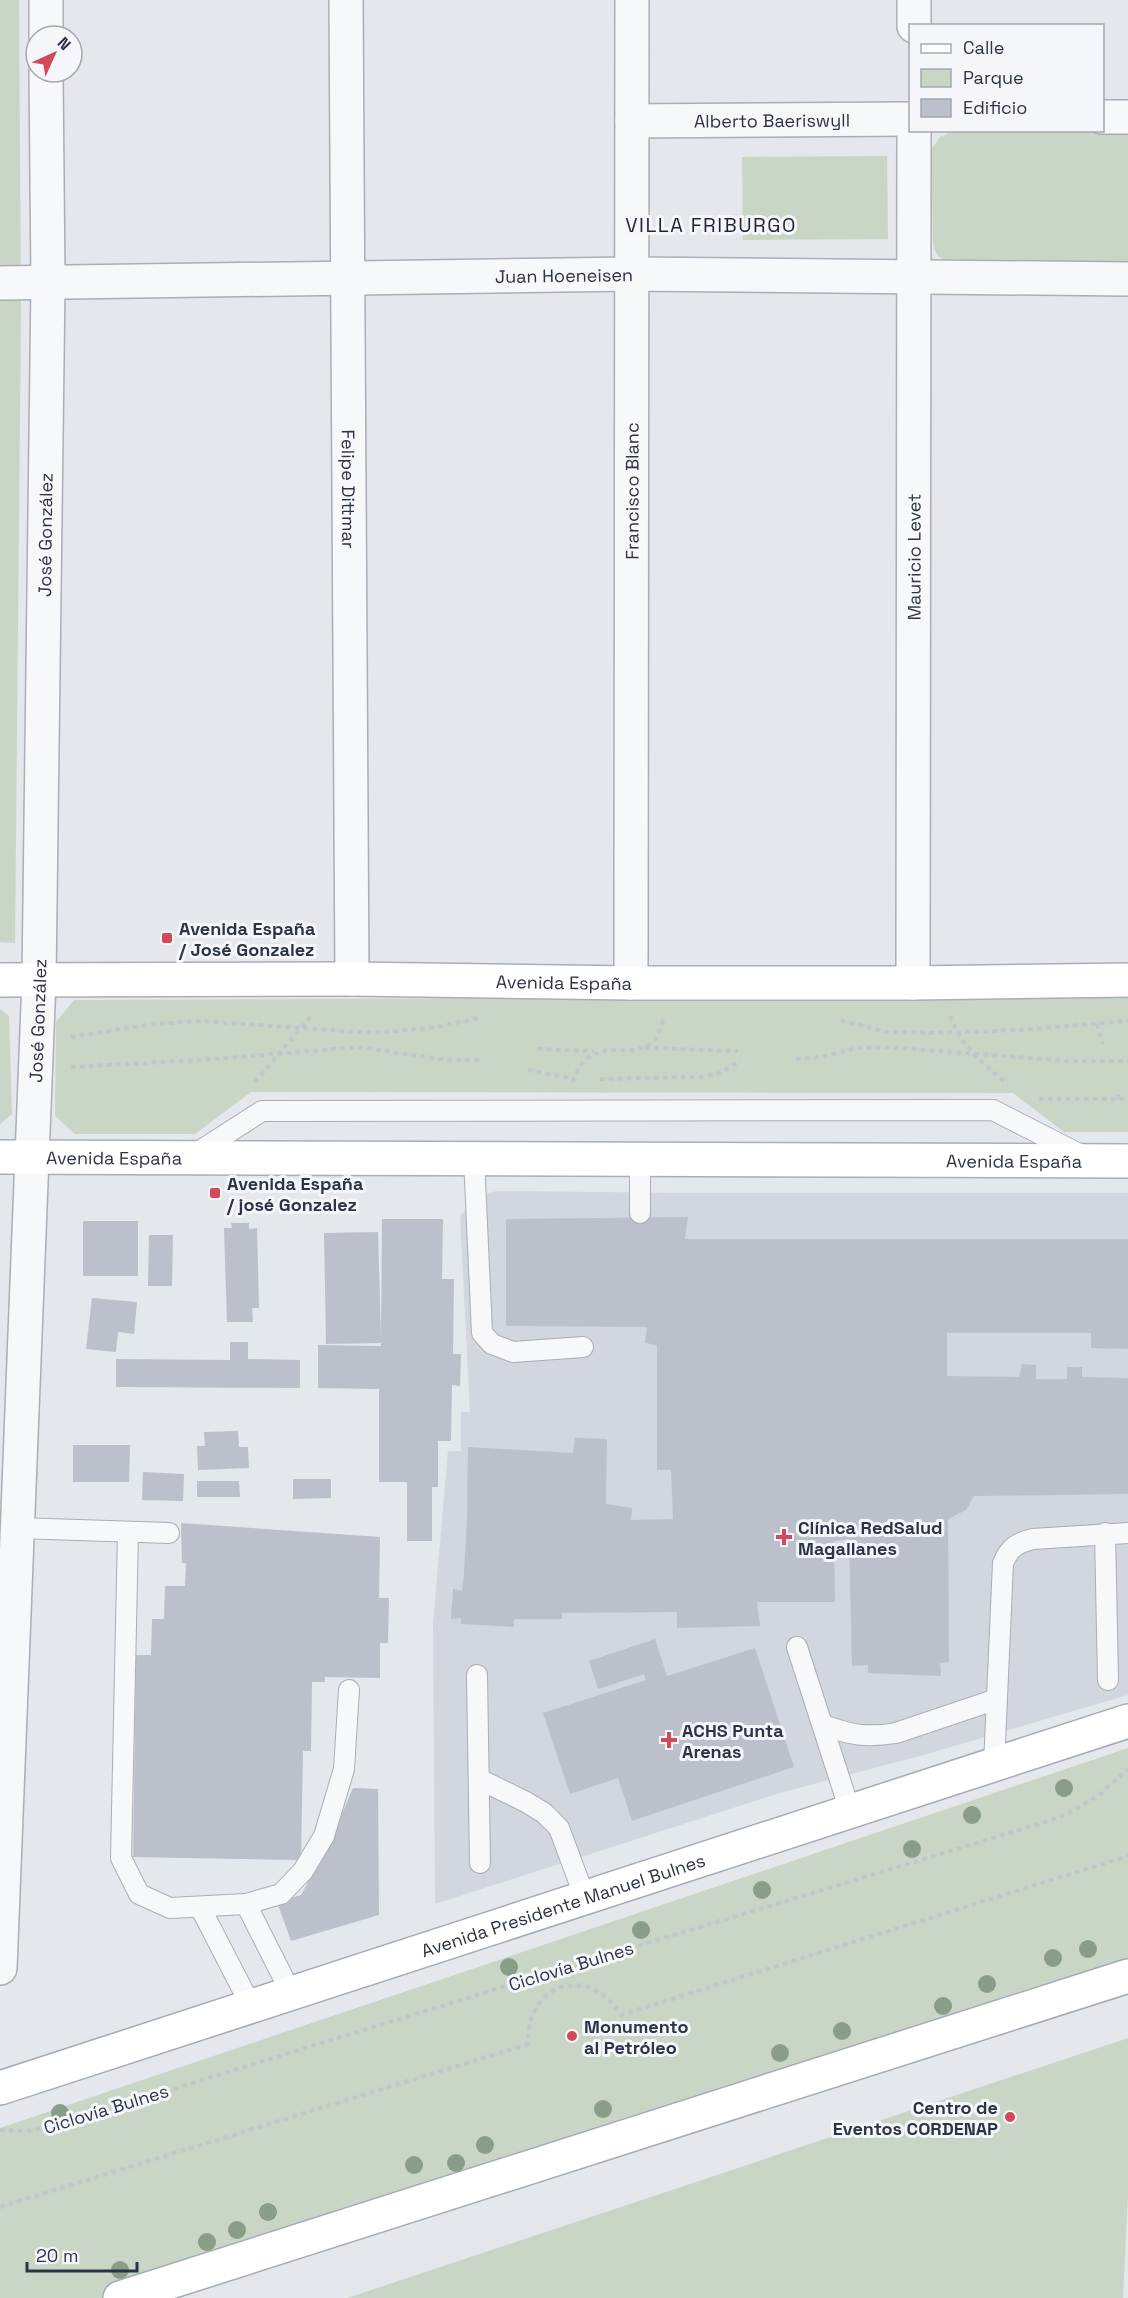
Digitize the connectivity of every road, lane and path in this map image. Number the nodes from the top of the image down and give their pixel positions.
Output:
1 (46, 0) edge
2 (346, 0) edge
3 (632, 0) edge
4 (914, 0) edge
5 (46, 24) edge
6 (914, 24) edge
7 (46, 84) edge
8 (1104, 117) edge
9 (1128, 117) edge
10 (909, 119) edge
11 (632, 121) junction
12 (914, 132) edge
13 (632, 274) junction
14 (348, 278) junction
15 (914, 278) junction
16 (1128, 279) edge
17 (0, 282) edge
18 (48, 282) junction
19 (352, 979) junction
20 (0, 980) edge
21 (39, 980) junction
22 (1128, 980) edge
23 (632, 983) junction
24 (666, 983) junction
25 (913, 983) junction
26 (314, 1012) dead end
27 (949, 1013) dead end
28 (483, 1017) dead end
29 (839, 1020) dead end
30 (1128, 1021) edge
31 (1097, 1024) junction
32 (303, 1027) junction
33 (956, 1032) junction
34 (62, 1039) dead end
35 (1102, 1044) dead end
36 (644, 1048) junction
37 (538, 1049) dead end
38 (738, 1050) dead end
39 (596, 1051) junction
40 (281, 1053) junction
41 (973, 1053) junction
42 (796, 1059) dead end
43 (480, 1060) dead end
44 (741, 1061) dead end
45 (1128, 1061) edge
46 (62, 1067) dead end
47 (528, 1070) dead end
48 (574, 1079) junction
49 (584, 1079) dead end
50 (596, 1079) dead end
51 (250, 1088) dead end
52 (1015, 1089) dead end
53 (1119, 1089) dead end
54 (1128, 1098) edge
55 (1029, 1099) dead end
56 (1118, 1099) junction
57 (572, 1111) junction
58 (0, 1157) edge
59 (32, 1157) junction
60 (189, 1157) junction
61 (474, 1158) junction
62 (640, 1159) junction
63 (1093, 1161) junction
64 (1128, 1161) edge
65 (640, 1213) dead end
66 (583, 1347) dead end
67 (18, 1528) junction
68 (128, 1532) junction
69 (169, 1533) dead end
70 (1105, 1533) junction
71 (1128, 1533) edge
72 (797, 1647) dead end
73 (477, 1675) dead end
74 (1108, 1680) dead end
75 (349, 1690) dead end
76 (997, 1699) junction
77 (1128, 1721) edge
78 (822, 1725) junction
79 (994, 1765) junction
80 (1128, 1769) edge
81 (479, 1779) junction
82 (850, 1811) junction
83 (2, 1846) edge
84 (1128, 1856) edge
85 (480, 1863) dead end
86 (585, 1898) junction
87 (246, 1904) junction
88 (200, 1907) junction
89 (0, 1968) edge
90 (1128, 1976) edge
91 (291, 1993) junction
92 (250, 2006) junction
93 (0, 2088) edge
94 (0, 2130) edge
95 (0, 2207) edge
96 (120, 2298) edge

1 - 5 street
2 - 14 street, Felipe Dittmar
3 - 11 street, Francisco Blanc
4 - 6 street
7 - 18 street, José González
8 - 9 street
10 - 11 street, Alberto Baeriswyll
11 - 13 street, Francisco Blanc
12 - 15 street, Mauricio Levet
13 - 14 street, Juan Hoeneisen
13 - 15 street, Juan Hoeneisen
13 - 23 street, Francisco Blanc
14 - 18 street, Juan Hoeneisen
14 - 19 street, Felipe Dittmar
15 - 16 street, Juan Hoeneisen
15 - 25 street, Mauricio Levet
17 - 18 street, Juan Hoeneisen
18 - 21 street, José González
19 - 21 main road, Avenida España
19 - 23 main road, Avenida España
20 - 21 main road, Avenida España
21 - 59 street, José González
22 - 25 main road, Avenida España
23 - 24 main road, Avenida España
24 - 25 main road, Avenida España
24 - 36 path
26 - 32 path
27 - 33 path
28 - 32 path
29 - 33 path
30 - 31 path
31 - 33 path
31 - 35 path
32 - 34 path
32 - 40 path
33 - 41 path
36 - 38 path
36 - 39 path
37 - 39 path
39 - 48 path
40 - 43 path
40 - 46 path
40 - 51 path
41 - 42 path
41 - 45 path
41 - 52 path
44 - 50 path
47 - 48 path
48 - 49 path
48 - 57 path
53 - 56 path
54 - 56 path
55 - 56 path
57 - 60 lane
57 - 63 lane
58 - 59 main road, Avenida España
59 - 60 main road, Avenida España
59 - 67 street, José González
60 - 61 main road, Avenida España
61 - 62 main road, Avenida España
61 - 66 lane
62 - 63 main road, Avenida España
62 - 65 lane
63 - 64 main road, Avenida España
67 - 68 lane
67 - 83 street, José González
68 - 69 lane
68 - 88 lane
70 - 71 lane
70 - 74 lane
70 - 76 lane
72 - 78 lane
73 - 81 lane
75 - 87 lane
76 - 78 lane
76 - 79 lane
77 - 79 main road, Avenida Presidente Manuel Bulnes
78 - 82 lane
79 - 82 main road, Avenida Presidente Manuel Bulnes
80 - 94 path, Ciclovía Bulnes
81 - 85 lane
81 - 86 lane
82 - 86 main road, Avenida Presidente Manuel Bulnes
83 - 89 street, José González
84 - 95 path
86 - 91 main road, Avenida Presidente Manuel Bulnes
87 - 88 lane
87 - 91 lane
88 - 92 lane
90 - 96 main road
91 - 92 main road, Avenida Presidente Manuel Bulnes
92 - 93 main road, Avenida Presidente Manuel Bulnes

